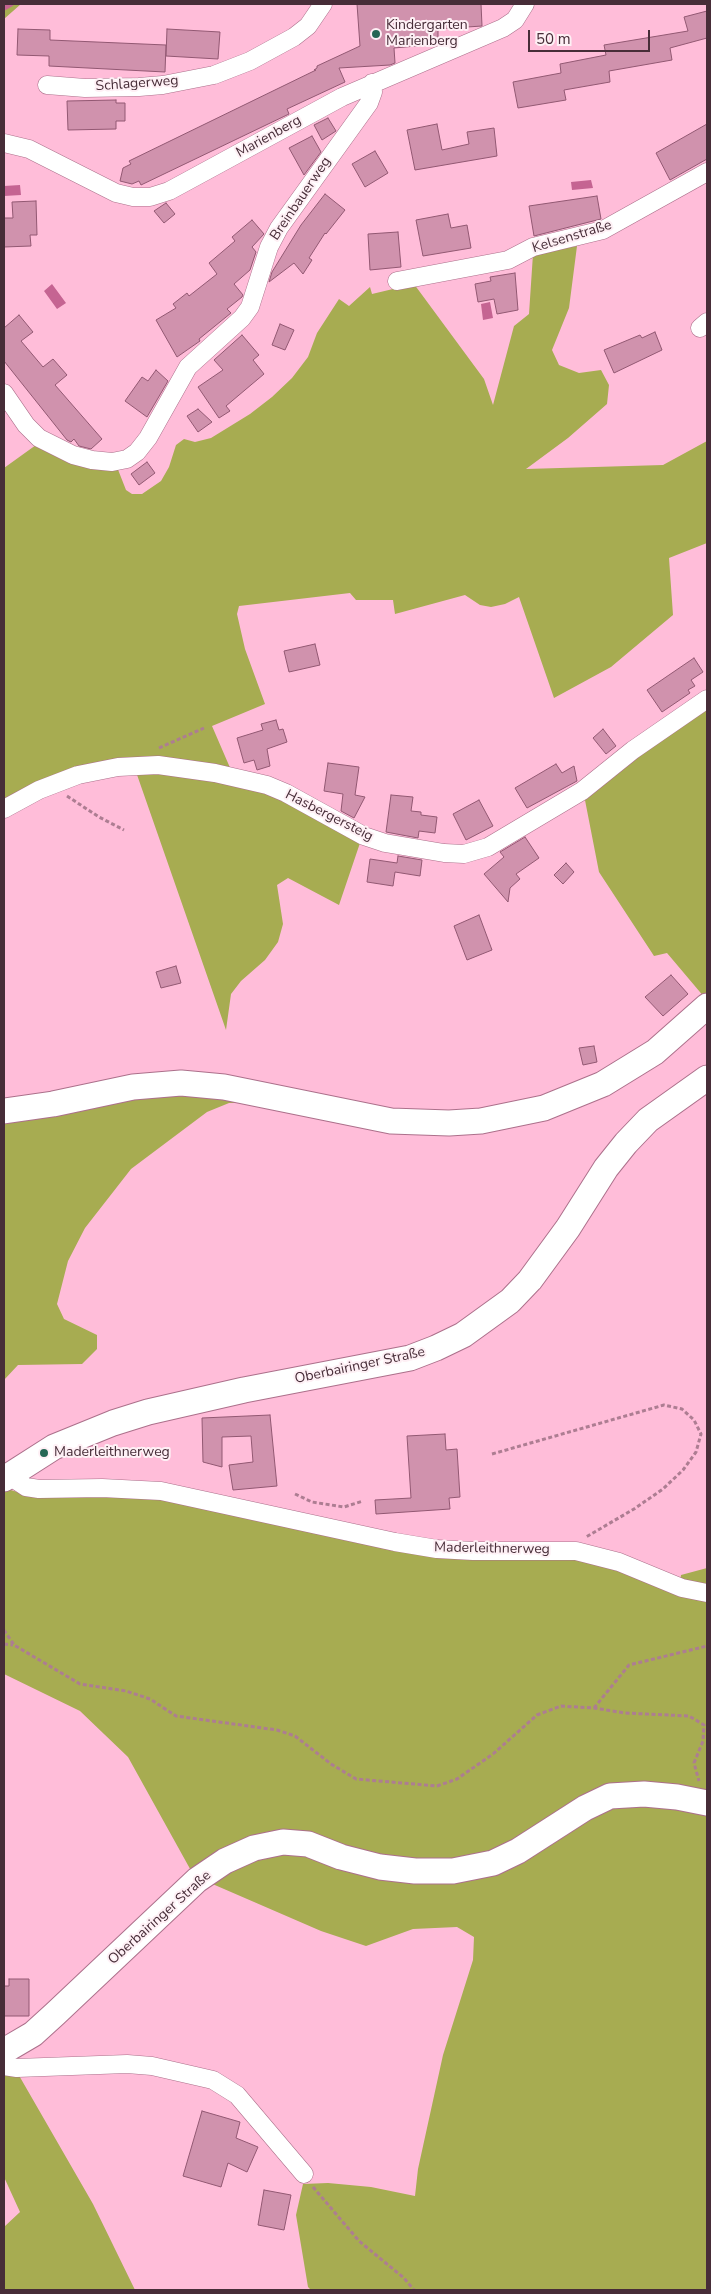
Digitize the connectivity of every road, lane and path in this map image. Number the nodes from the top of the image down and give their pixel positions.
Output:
1 (323, 4) edge
2 (525, 4) edge
3 (372, 83) junction
4 (47, 85) dead end
5 (4, 143) edge
6 (707, 172) edge
7 (397, 281) dead end
8 (4, 393) edge
9 (707, 699) edge
10 (204, 728) dead end
11 (127, 766) junction
12 (54, 784) junction
13 (4, 809) edge
14 (124, 830) dead end
15 (707, 1006) edge
16 (707, 1078) edge
17 (4, 1111) edge
18 (492, 1454) dead end
19 (8, 1476) edge
20 (296, 1494) dead end
21 (364, 1502) dead end
22 (567, 1550) junction
23 (707, 1593) edge
24 (4, 1630) edge
25 (4, 1644) edge
26 (14, 1645) junction
27 (707, 1646) edge
28 (594, 1708) junction
29 (704, 1795) edge
30 (4, 2051) edge
31 (4, 2066) edge
32 (304, 2174) joint
33 (414, 2290) edge

1 - 4 street, Schlagerweg
2 - 3 street, Marienberg
3 - 5 street, Marienberg
3 - 8 street, Breinbauerweg
6 - 7 street, Kelsenstraße
9 - 11 street, Hasbergersteig
10 - 11 path
11 - 12 street, Hasbergersteig
12 - 13 street, Hasbergersteig
12 - 14 path
15 - 17 street
16 - 19 street, Oberbairinger Straße
18 - 22 path
19 - 22 street, Maderleithnerweg
20 - 21 path
22 - 23 street, Maderleithnerweg
24 - 26 path
25 - 26 path
26 - 28 path
27 - 28 path
28 - 29 path
29 - 30 street, Oberbairinger Straße
31 - 32 street
32 - 33 path

